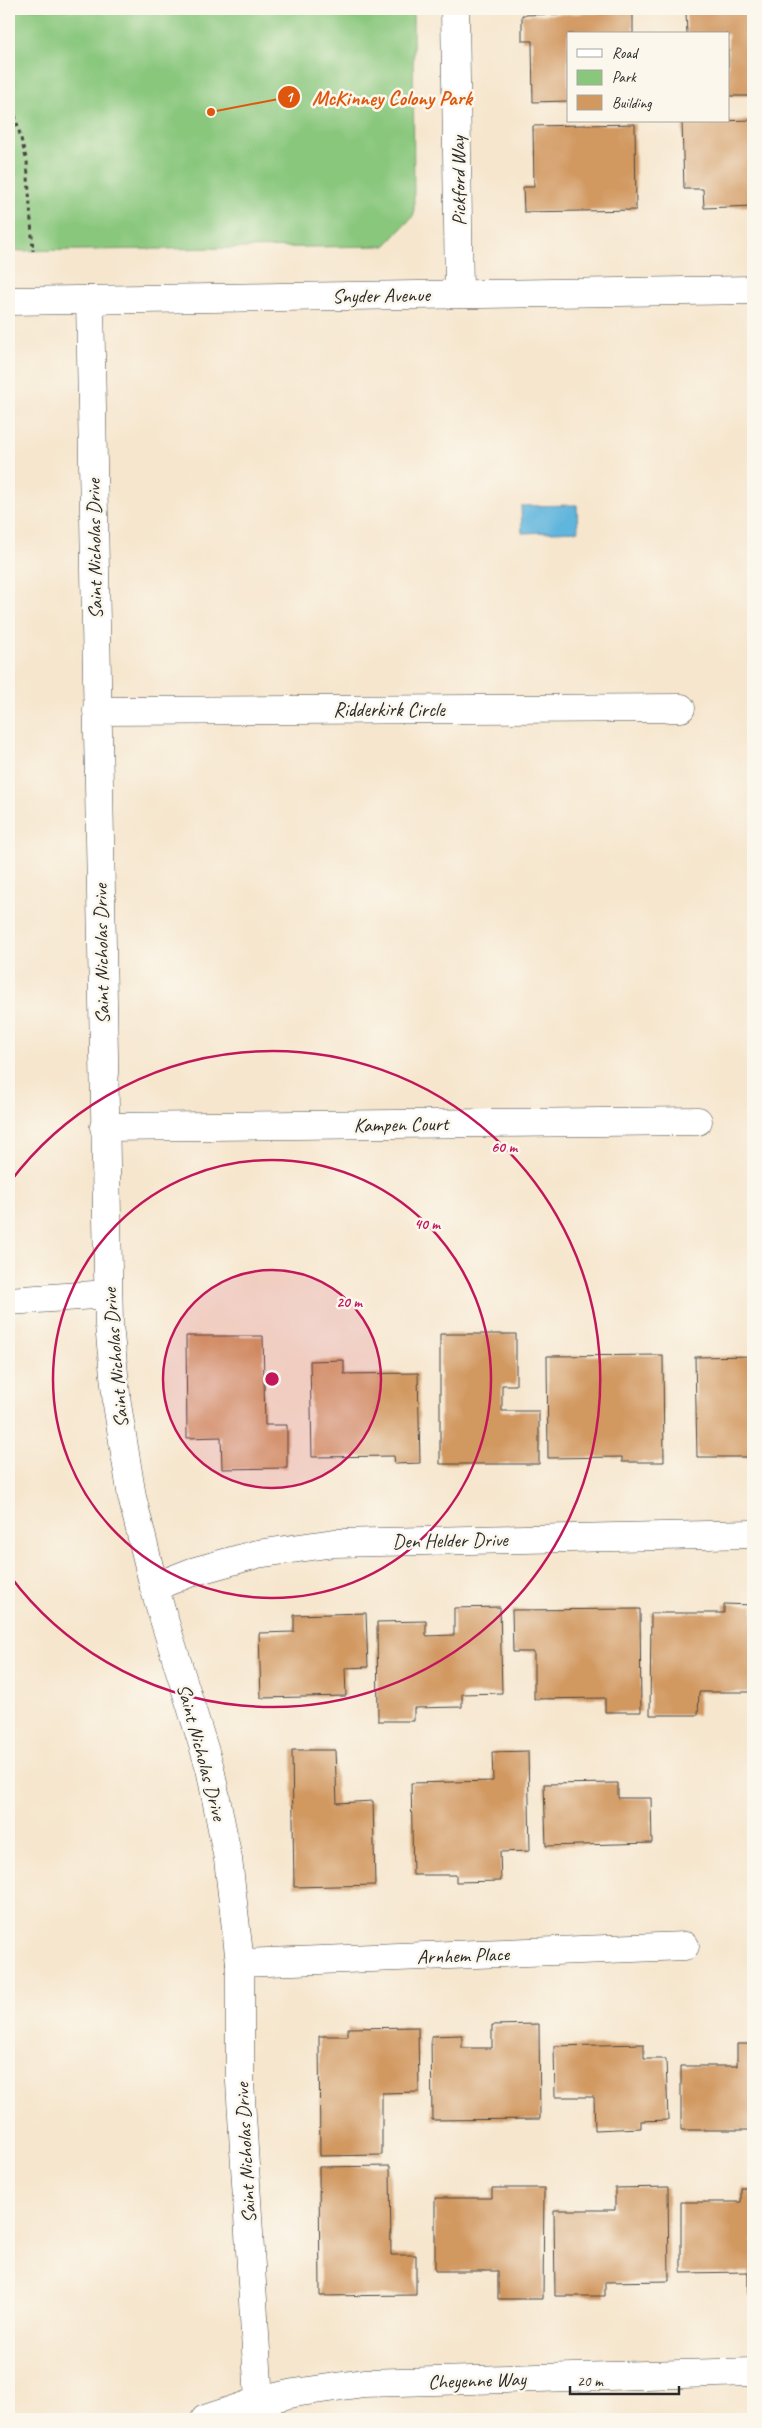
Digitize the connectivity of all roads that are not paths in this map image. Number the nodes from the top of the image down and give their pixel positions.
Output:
1 (455, 9) edge
2 (753, 290) edge
3 (459, 294) junction
4 (90, 300) junction
5 (9, 302) edge
6 (682, 708) dead end
7 (97, 711) junction
8 (698, 1121) dead end
9 (104, 1127) junction
10 (108, 1294) junction
11 (9, 1301) edge
12 (753, 1534) edge
13 (154, 1587) junction
14 (685, 1946) dead end
15 (240, 1963) junction
16 (753, 2372) edge
17 (259, 2401) junction
18 (204, 2419) edge

1 - 3 street, Pickford Way
2 - 3 street, Snyder Avenue
3 - 4 street, Snyder Avenue
4 - 5 street, Snyder Avenue
4 - 7 street, Saint Nicholas Drive
6 - 7 street, Ridderkirk Circle
7 - 9 street, Saint Nicholas Drive
8 - 9 street, Kampen Court
9 - 10 street, Saint Nicholas Drive
10 - 11 street
10 - 13 street, Saint Nicholas Drive
12 - 13 street, Den Helder Drive
13 - 15 street, Saint Nicholas Drive
14 - 15 street, Arnhem Place
15 - 17 street, Saint Nicholas Drive
16 - 17 street, Cheyenne Way
17 - 18 street, Cheyenne Way

